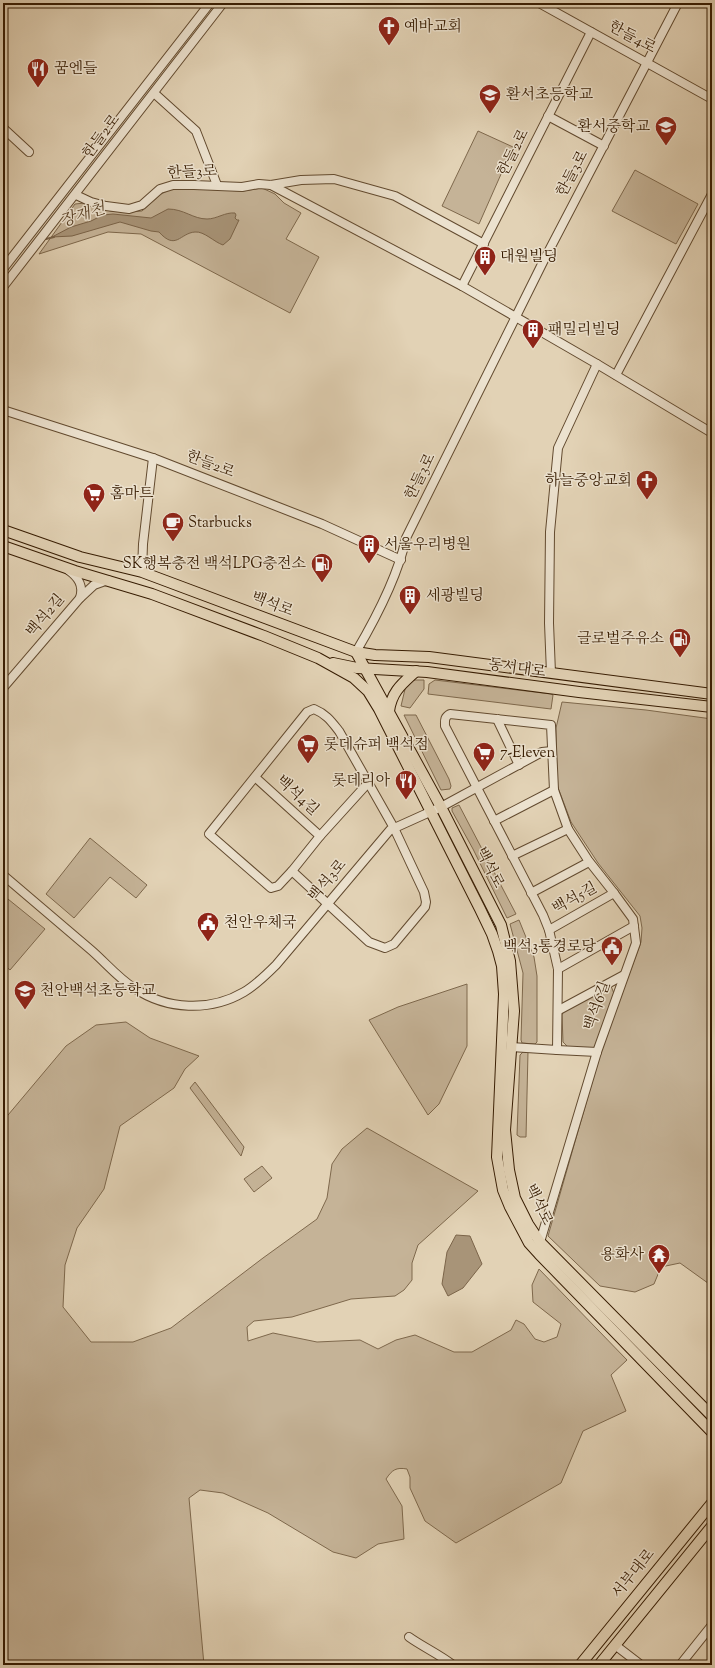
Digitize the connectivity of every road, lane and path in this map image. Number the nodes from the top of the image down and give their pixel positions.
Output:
1 (210, 3) edge
2 (223, 3) edge
3 (539, 3) edge
4 (678, 3) edge
5 (591, 32) junction
6 (648, 63) junction
7 (154, 93) junction
8 (712, 99) edge
9 (548, 116) junction
10 (3, 128) edge
11 (604, 146) junction
12 (29, 152) dead end
13 (217, 185) junction
14 (271, 185) junction
15 (76, 194) junction
16 (712, 194) edge
17 (484, 244) junction
18 (3, 269) edge
19 (462, 286) junction
20 (3, 287) edge
21 (516, 316) junction
22 (597, 364) junction
23 (616, 375) junction
24 (3, 410) edge
25 (712, 433) edge
26 (154, 458) junction
27 (3, 530) edge
28 (3, 546) edge
29 (401, 560) junction
30 (64, 567) junction
31 (142, 572) junction
32 (108, 580) junction
33 (80, 598) junction
34 (356, 652) junction
35 (318, 658) junction
36 (361, 668) junction
37 (416, 671) junction
38 (551, 673) junction
39 (3, 688) edge
40 (368, 691) junction
41 (712, 694) edge
42 (712, 707) edge
43 (389, 711) junction
44 (497, 719) junction
45 (551, 725) joint
46 (552, 751) junction
47 (519, 765) junction
48 (256, 778) junction
49 (368, 783) junction
50 (477, 788) junction
51 (554, 790) junction
52 (441, 807) junction
53 (430, 812) junction
54 (494, 821) junction
55 (394, 828) junction
56 (568, 829) junction
57 (320, 836) junction
58 (512, 856) junction
59 (589, 862) junction
60 (292, 871) junction
61 (3, 875) edge
62 (531, 893) junction
63 (614, 893) junction
64 (327, 904) junction
65 (634, 926) junction
66 (549, 930) junction
67 (558, 969) junction
68 (624, 975) junction
69 (558, 1010) junction
70 (512, 1047) junction
71 (557, 1050) junction
72 (597, 1052) junction
73 (540, 1242) junction
74 (712, 1416) edge
75 (709, 1428) edge
76 (712, 1437) edge
77 (712, 1497) edge
78 (710, 1506) edge
79 (712, 1526) edge
80 (712, 1626) edge
81 (409, 1637) dead end
82 (615, 1645) junction
83 (454, 1665) edge
84 (580, 1665) edge
85 (599, 1665) edge
86 (641, 1665) edge
87 (680, 1665) edge

1 - 18 street, 한들2로
2 - 7 street, 한들2로
3 - 5 street, 한들4로
4 - 6 street, 한들3로
5 - 6 street, 한들4로
5 - 9 street, 한들2로
6 - 8 street, 한들4로
6 - 11 street, 한들3로
7 - 13 street
7 - 15 street, 한들2로
9 - 11 street
9 - 17 street, 한들2로
10 - 12 street
11 - 21 street, 한들3로
13 - 14 street, 한들3로
13 - 15 street, 한들3로
14 - 17 street, 한들3로
14 - 19 street, 한들3로
15 - 20 street, 한들2로
16 - 23 street
17 - 19 street, 한들2로
19 - 21 street, 한들3로
21 - 22 street, 한들3로
21 - 29 street, 한들3로
22 - 23 street, 한들3로
22 - 38 street
23 - 25 street, 한들3로
24 - 26 street, 한들2로
26 - 29 street, 한들2로
26 - 31 street
27 - 31 main road, 백석로
28 - 30 main road, 백석로
29 - 34 street, 한들3로
30 - 32 main road, 백석로
30 - 33 street
31 - 34 main road, 백석로
32 - 33 street, 백석2길
32 - 35 main road, 백석로
33 - 39 street, 백석2길
34 - 36 main road, 백석로
34 - 38 main road, 동서대로
35 - 36 main road, 동서대로
35 - 40 main road, 백석로
36 - 37 main road, 동서대로
36 - 40 main road
36 - 43 main road, 백석로
37 - 42 main road, 동서대로
37 - 43 main road
38 - 41 main road, 동서대로
40 - 53 main road, 백석로
43 - 52 main road, 백석로
44 - 45 street, 백석5길
44 - 47 street
44 - 50 street, 백석5길
45 - 46 street, 백석6길
46 - 47 street, 백석3로
46 - 51 street, 백석6길
47 - 50 street, 백석3로
48 - 49 street
48 - 57 street, 백석4길
48 - 60 street
49 - 55 street
49 - 57 street
50 - 52 street, 백석3로
50 - 54 street, 백석5길
51 - 54 street
51 - 56 street, 백석6길
52 - 53 street, 백석3로
52 - 70 main road, 백석로
53 - 55 street, 백석3로
53 - 75 main road, 백석로
54 - 58 street, 백석5길
55 - 64 street, 백석3로
55 - 64 street
56 - 58 street
56 - 59 street, 백석6길
57 - 60 street
58 - 62 street, 백석5길
59 - 62 street, 백석5길
59 - 63 street, 백석6길
60 - 64 street
61 - 64 street, 백석3로
62 - 66 street, 백석5길
63 - 65 street, 백석6길
63 - 66 street, 백석5길
65 - 67 street
65 - 68 street, 백석6길
66 - 67 street, 백석5길
67 - 69 street, 백석5길
68 - 69 street
68 - 72 street, 백석6길
69 - 71 street, 백석5길
70 - 71 street
70 - 73 main road, 백석로
71 - 72 street
72 - 73 street, 백석6길
73 - 74 main road, 백석로
75 - 76 main road, 백석로
77 - 78 main road, 서부대로
78 - 84 main road, 서부대로
79 - 82 main road, 서부대로
80 - 87 street
81 - 83 street
82 - 85 main road, 서부대로
82 - 86 street

